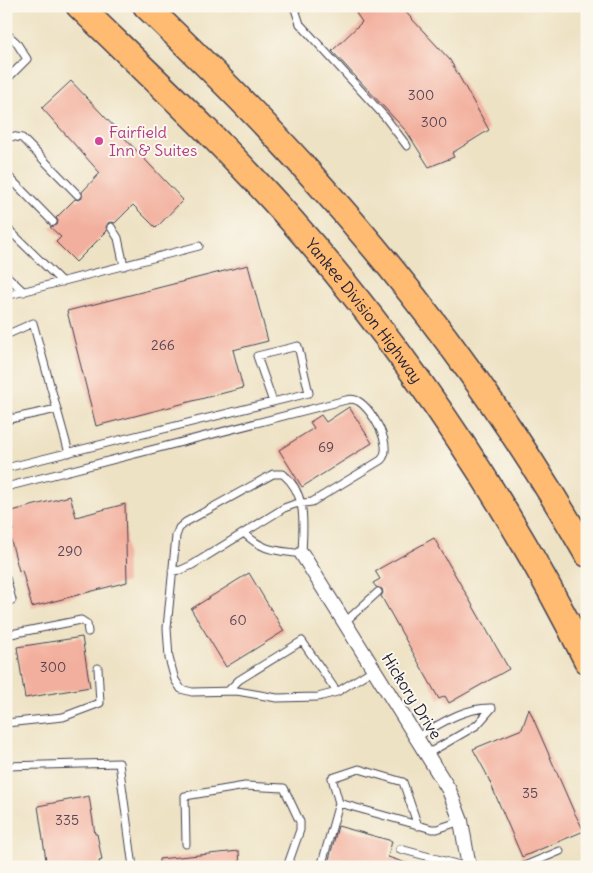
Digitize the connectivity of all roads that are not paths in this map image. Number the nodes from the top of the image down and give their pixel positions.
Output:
1 (79, 6) edge
2 (146, 6) edge
3 (294, 6) edge
4 (6, 33) edge
5 (6, 80) edge
6 (6, 140) edge
7 (407, 146) dead end
8 (6, 174) edge
9 (78, 195) dead end
10 (53, 222) dead end
11 (6, 227) edge
12 (111, 227) dead end
13 (199, 246) dead end
14 (124, 266) junction
15 (6, 275) edge
16 (62, 282) junction
17 (24, 292) junction
18 (6, 296) edge
19 (6, 336) edge
20 (273, 402) junction
21 (6, 408) edge
22 (57, 409) junction
23 (69, 453) junction
24 (6, 468) edge
25 (6, 488) edge
26 (302, 504) junction
27 (244, 533) junction
28 (302, 554) junction
29 (587, 554) edge
30 (172, 571) junction
31 (6, 578) edge
32 (378, 592) dead end
33 (6, 603) edge
34 (345, 622) junction
35 (88, 632) dead end
36 (6, 636) edge
37 (587, 661) edge
38 (98, 668) dead end
39 (374, 669) junction
40 (228, 691) junction
41 (337, 692) junction
42 (6, 723) edge
43 (417, 737) junction
44 (427, 754) junction
45 (6, 766) edge
46 (339, 803) junction
47 (461, 821) junction
48 (418, 826) junction
49 (186, 844) dead end
50 (400, 849) dead end
51 (560, 851) dead end
52 (444, 864) edge
53 (133, 867) edge
54 (287, 867) edge
55 (321, 867) edge
56 (468, 867) edge
57 (522, 867) edge

1 - 37 highway, Yankee Division Highway
2 - 29 highway
3 - 7 lane
4 - 5 lane
6 - 9 lane
8 - 10 lane
11 - 16 lane
12 - 14 lane
13 - 14 lane
14 - 16 lane
15 - 17 lane
16 - 17 lane
17 - 18 lane
19 - 22 lane
20 - 20 lane
20 - 23 lane
21 - 22 lane
22 - 23 lane
23 - 24 lane
25 - 26 lane
26 - 27 lane
26 - 28 lane
26 - 30 lane
27 - 28 lane
27 - 30 lane
28 - 34 street, Hickory Drive
30 - 40 lane
31 - 33 lane
32 - 34 lane
34 - 39 street, Hickory Drive
35 - 36 lane
38 - 42 lane
39 - 41 lane
39 - 43 street, Hickory Drive
40 - 41 lane
40 - 41 lane
43 - 44 street, Hickory Drive
43 - 44 lane
44 - 47 street, Hickory Drive
45 - 53 lane
46 - 48 lane
46 - 48 lane
46 - 55 lane
47 - 48 lane
47 - 56 street, Hickory Drive
49 - 54 lane
50 - 52 lane
51 - 57 lane
52 - 56 lane

